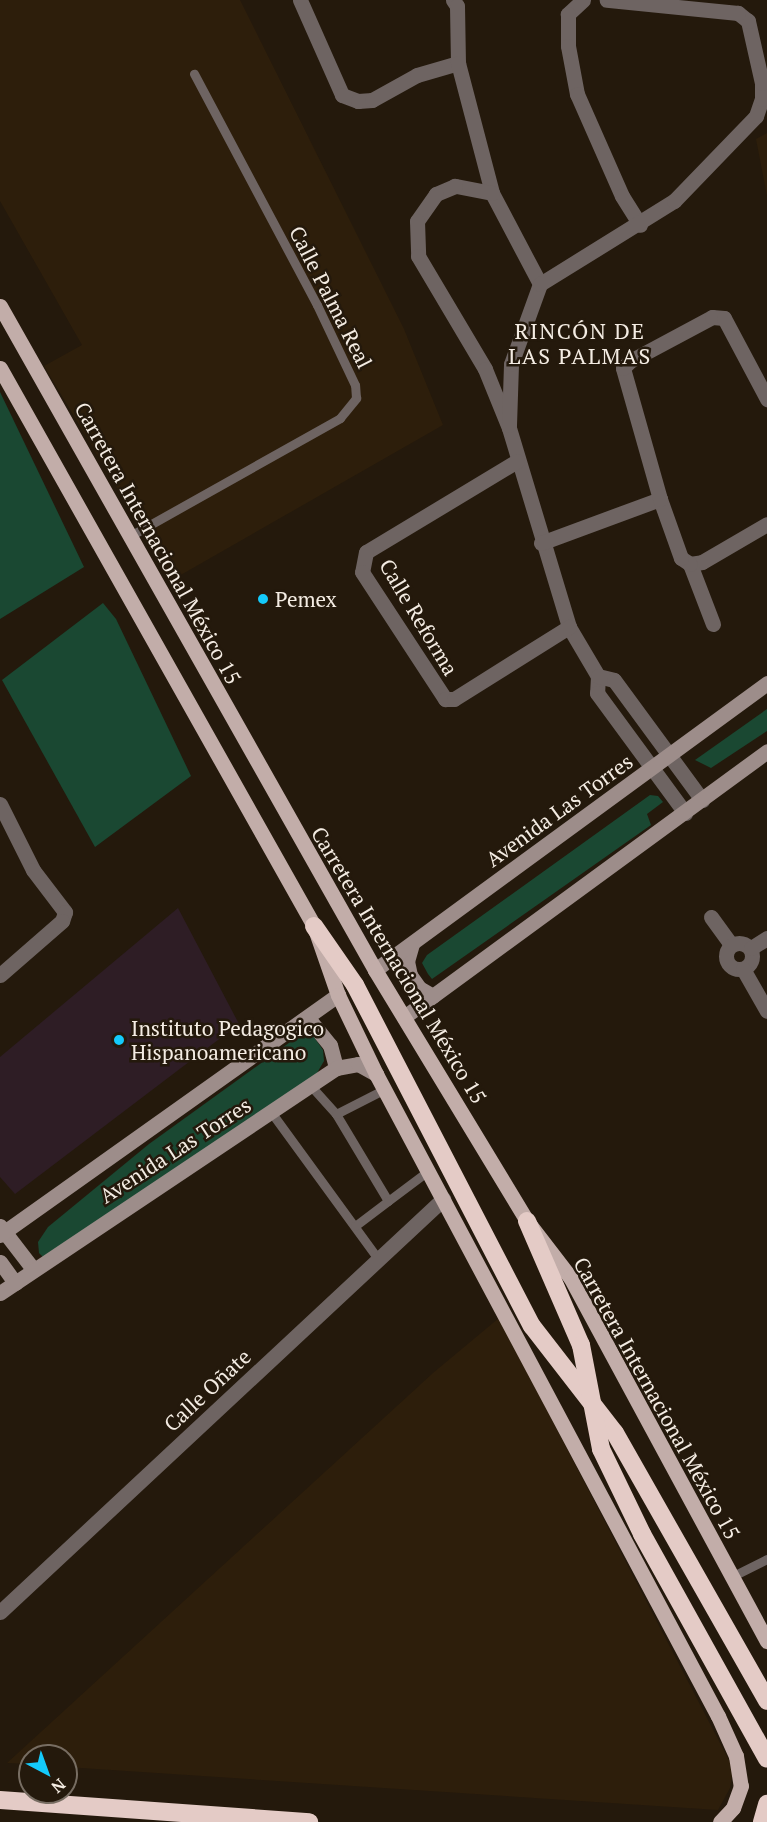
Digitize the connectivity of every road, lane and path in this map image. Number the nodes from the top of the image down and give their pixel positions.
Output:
1 (300, 0) edge
2 (453, 0) edge
3 (583, 0) edge
4 (607, 0) edge
5 (458, 63) junction
6 (194, 74) dead end
7 (492, 193) junction
8 (640, 225) junction
9 (540, 284) junction
10 (0, 306) edge
11 (511, 364) junction
12 (0, 369) edge
13 (485, 369) junction
14 (767, 399) edge
15 (509, 428) junction
16 (516, 461) junction
17 (660, 499) junction
18 (767, 524) edge
19 (130, 536) junction
20 (541, 543) junction
21 (690, 564) junction
22 (713, 624) dead end
23 (569, 627) junction
24 (598, 676) junction
25 (767, 683) edge
26 (767, 751) edge
27 (670, 755) junction
28 (653, 768) junction
29 (702, 800) junction
30 (0, 804) edge
31 (685, 813) junction
32 (711, 916) dead end
33 (314, 926) junction
34 (767, 939) edge
35 (412, 944) junction
36 (731, 945) junction
37 (751, 948) junction
38 (742, 969) junction
39 (375, 970) junction
40 (0, 975) edge
41 (338, 995) junction
42 (433, 996) junction
43 (767, 1011) edge
44 (404, 1017) junction
45 (303, 1020) junction
46 (336, 1068) junction
47 (376, 1074) junction
48 (310, 1086) junction
49 (385, 1089) junction
50 (272, 1112) junction
51 (336, 1114) junction
52 (428, 1171) junction
53 (443, 1199) junction
54 (388, 1201) junction
55 (527, 1221) junction
56 (355, 1226) junction
57 (1, 1231) edge
58 (378, 1259) junction
59 (0, 1262) edge
60 (33, 1269) junction
61 (15, 1283) junction
62 (0, 1293) edge
63 (767, 1559) edge
64 (731, 1577) junction
65 (0, 1612) edge
66 (767, 1641) edge
67 (767, 1701) edge
68 (767, 1759) edge
69 (0, 1800) edge
70 (767, 1804) edge
71 (309, 1822) edge
72 (720, 1822) edge
73 (762, 1822) edge

1 - 5 street
2 - 5 street
3 - 8 street
4 - 8 street
5 - 7 street
6 - 19 lane, Calle Palma Real
7 - 9 street
7 - 13 street
8 - 9 street
9 - 11 street
10 - 19 main road, Carretera Internacional México 15
11 - 13 street
11 - 15 street
12 - 33 main road
13 - 15 street
14 - 17 street
15 - 16 street
16 - 20 street
16 - 23 street, Calle Reforma
17 - 20 street
17 - 21 street
18 - 21 street
19 - 39 main road, Carretera Internacional México 15
20 - 23 street
21 - 22 street
23 - 24 street
24 - 27 street
24 - 28 street
25 - 27 street, Avenida Las Torres
26 - 29 street
27 - 28 street, Avenida Las Torres
27 - 29 street
28 - 31 street
28 - 35 street, Avenida Las Torres
29 - 31 street
30 - 40 street
31 - 42 street
32 - 36 street
33 - 41 main road
33 - 67 highway
34 - 37 street
35 - 39 street, Avenida Las Torres
35 - 42 street
36 - 37 street
36 - 38 street
37 - 38 street
38 - 43 street
39 - 44 main road, Carretera Internacional México 15
41 - 45 street, Avenida Las Torres
41 - 47 main road
42 - 44 street
44 - 55 main road, Carretera Internacional México 15
45 - 46 street
45 - 57 street, Avenida Las Torres
46 - 47 street
46 - 48 street, Avenida Las Torres
47 - 49 main road
48 - 50 street, Avenida Las Torres
48 - 51 lane
49 - 51 lane
49 - 52 main road
50 - 56 lane
50 - 60 street, Avenida Las Torres
51 - 54 lane
52 - 53 main road
52 - 54 lane
53 - 58 street, Calle Oñate
53 - 72 main road
54 - 56 lane
55 - 64 main road, Carretera Internacional México 15
55 - 68 highway
56 - 58 lane
57 - 60 street
58 - 65 street, Calle Oñate
59 - 61 street
60 - 61 street, Avenida Las Torres
61 - 62 street, Avenida Las Torres
63 - 64 lane
64 - 66 main road, Carretera Internacional México 15
69 - 71 highway
70 - 73 highway

